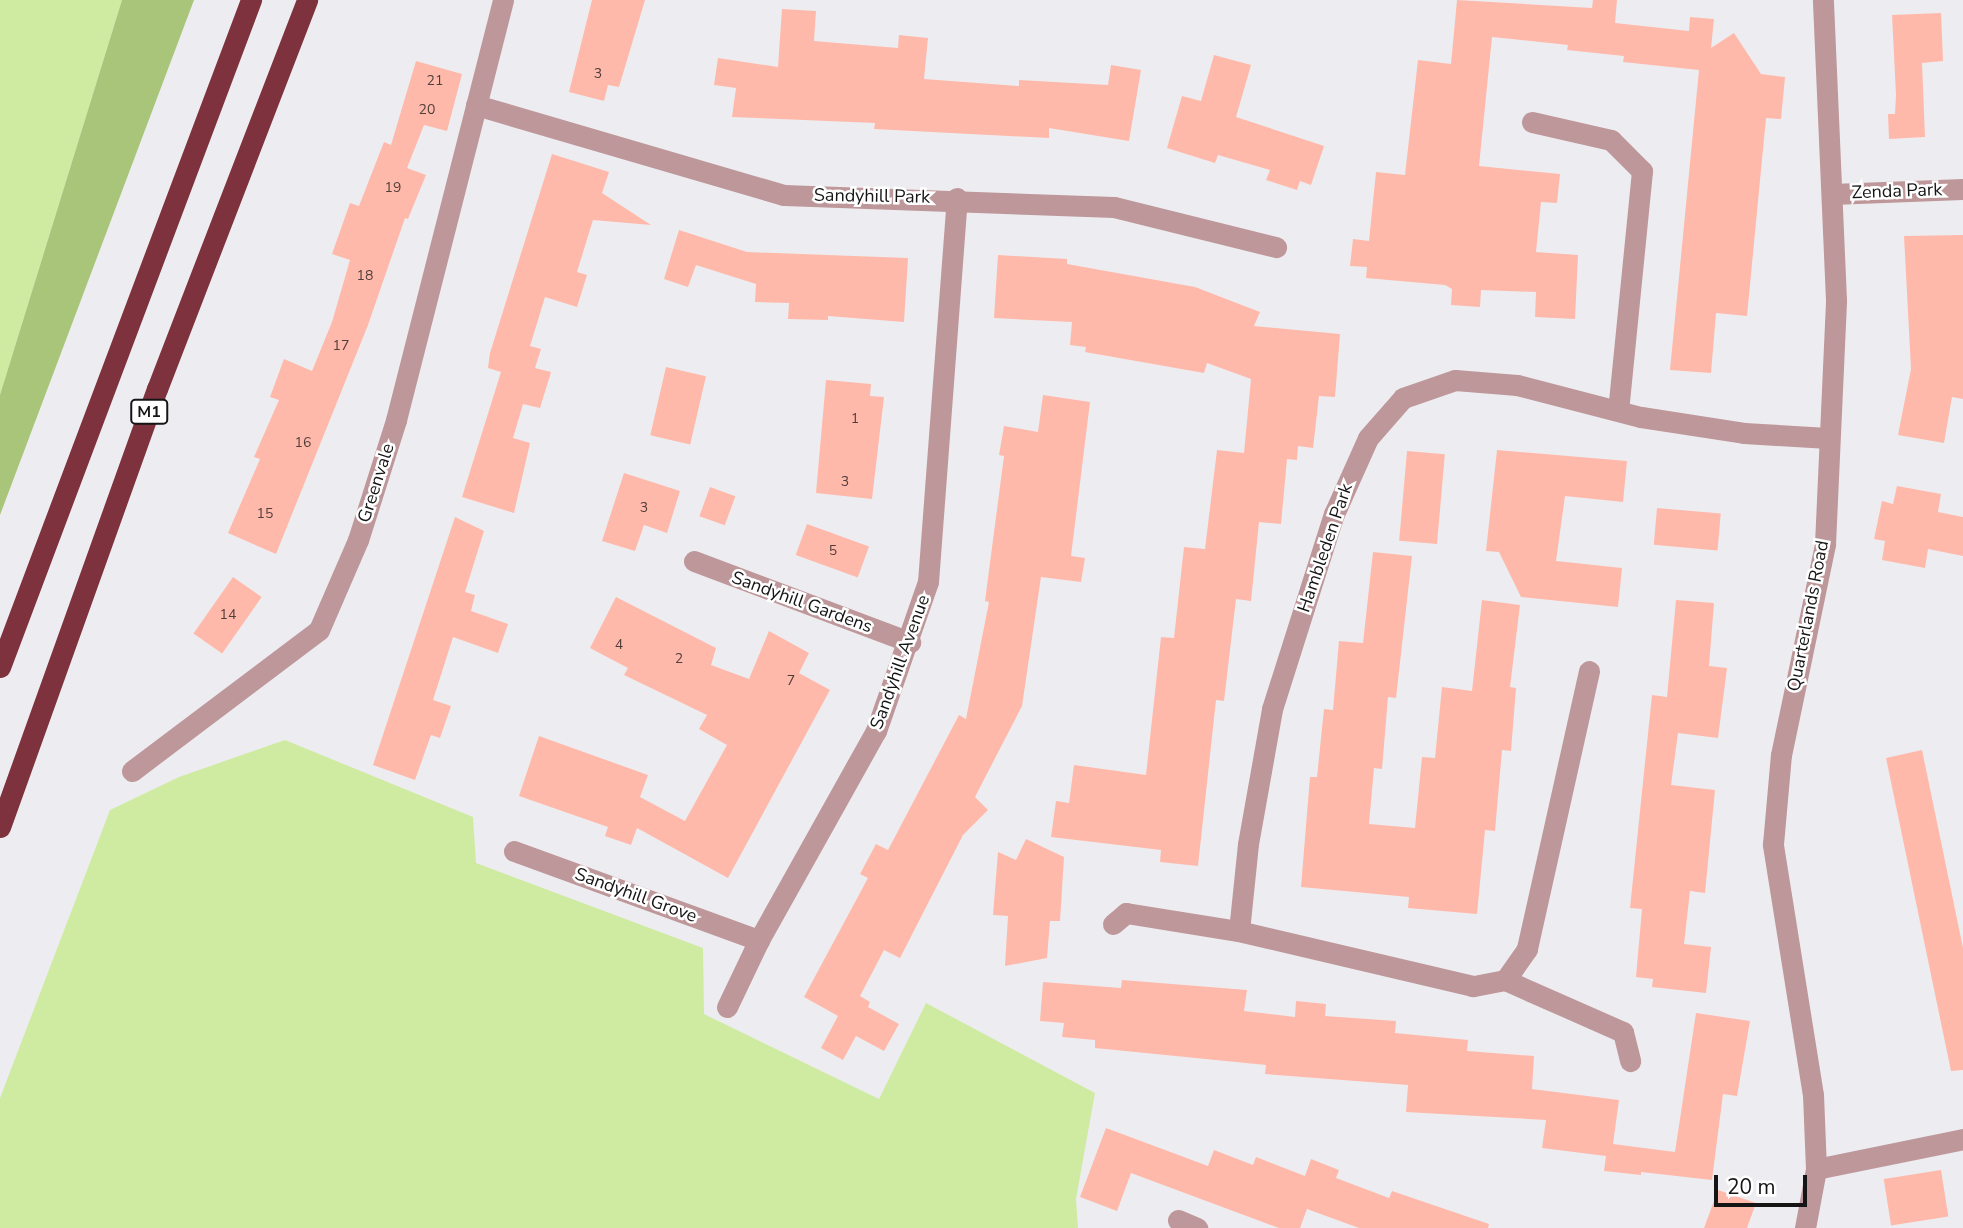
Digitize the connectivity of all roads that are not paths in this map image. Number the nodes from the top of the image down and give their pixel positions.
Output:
1 (251, 0) edge
2 (307, 0) edge
3 (503, 0) edge
4 (1824, 0) edge
5 (476, 105) junction
6 (1532, 122) dead end
7 (1963, 189) edge
8 (1832, 194) junction
9 (957, 198) junction
10 (1276, 247) dead end
11 (1618, 410) junction
12 (1828, 438) junction
13 (694, 561) dead end
14 (910, 642) junction
15 (0, 667) edge
16 (1589, 671) dead end
17 (132, 771) dead end
18 (0, 827) edge
19 (514, 851) dead end
20 (1113, 924) dead end
21 (1239, 931) junction
22 (759, 940) junction
23 (1505, 980) junction
24 (727, 1007) dead end
25 (1630, 1060) dead end
26 (1963, 1139) edge
27 (1816, 1169) junction
28 (1805, 1228) edge

1 - 15 highway
2 - 18 highway, M1
3 - 5 street, Greenvale
4 - 8 street, Quarterlands Road
5 - 9 street, Sandyhill Park
5 - 17 street, Greenvale
6 - 11 street
7 - 8 street, Zenda Park
8 - 12 street, Quarterlands Road
9 - 10 street, Sandyhill Park
9 - 14 street, Sandyhill Avenue
11 - 12 street, Hambleden Park
11 - 21 street, Hambleden Park
12 - 27 street, Quarterlands Road
13 - 14 street, Sandyhill Gardens
14 - 22 street, Sandyhill Avenue
16 - 23 street
19 - 22 street, Sandyhill Grove
20 - 21 street
21 - 23 street
22 - 24 street, Sandyhill Avenue
23 - 25 street
26 - 27 street
27 - 28 street, Quarterlands Road

